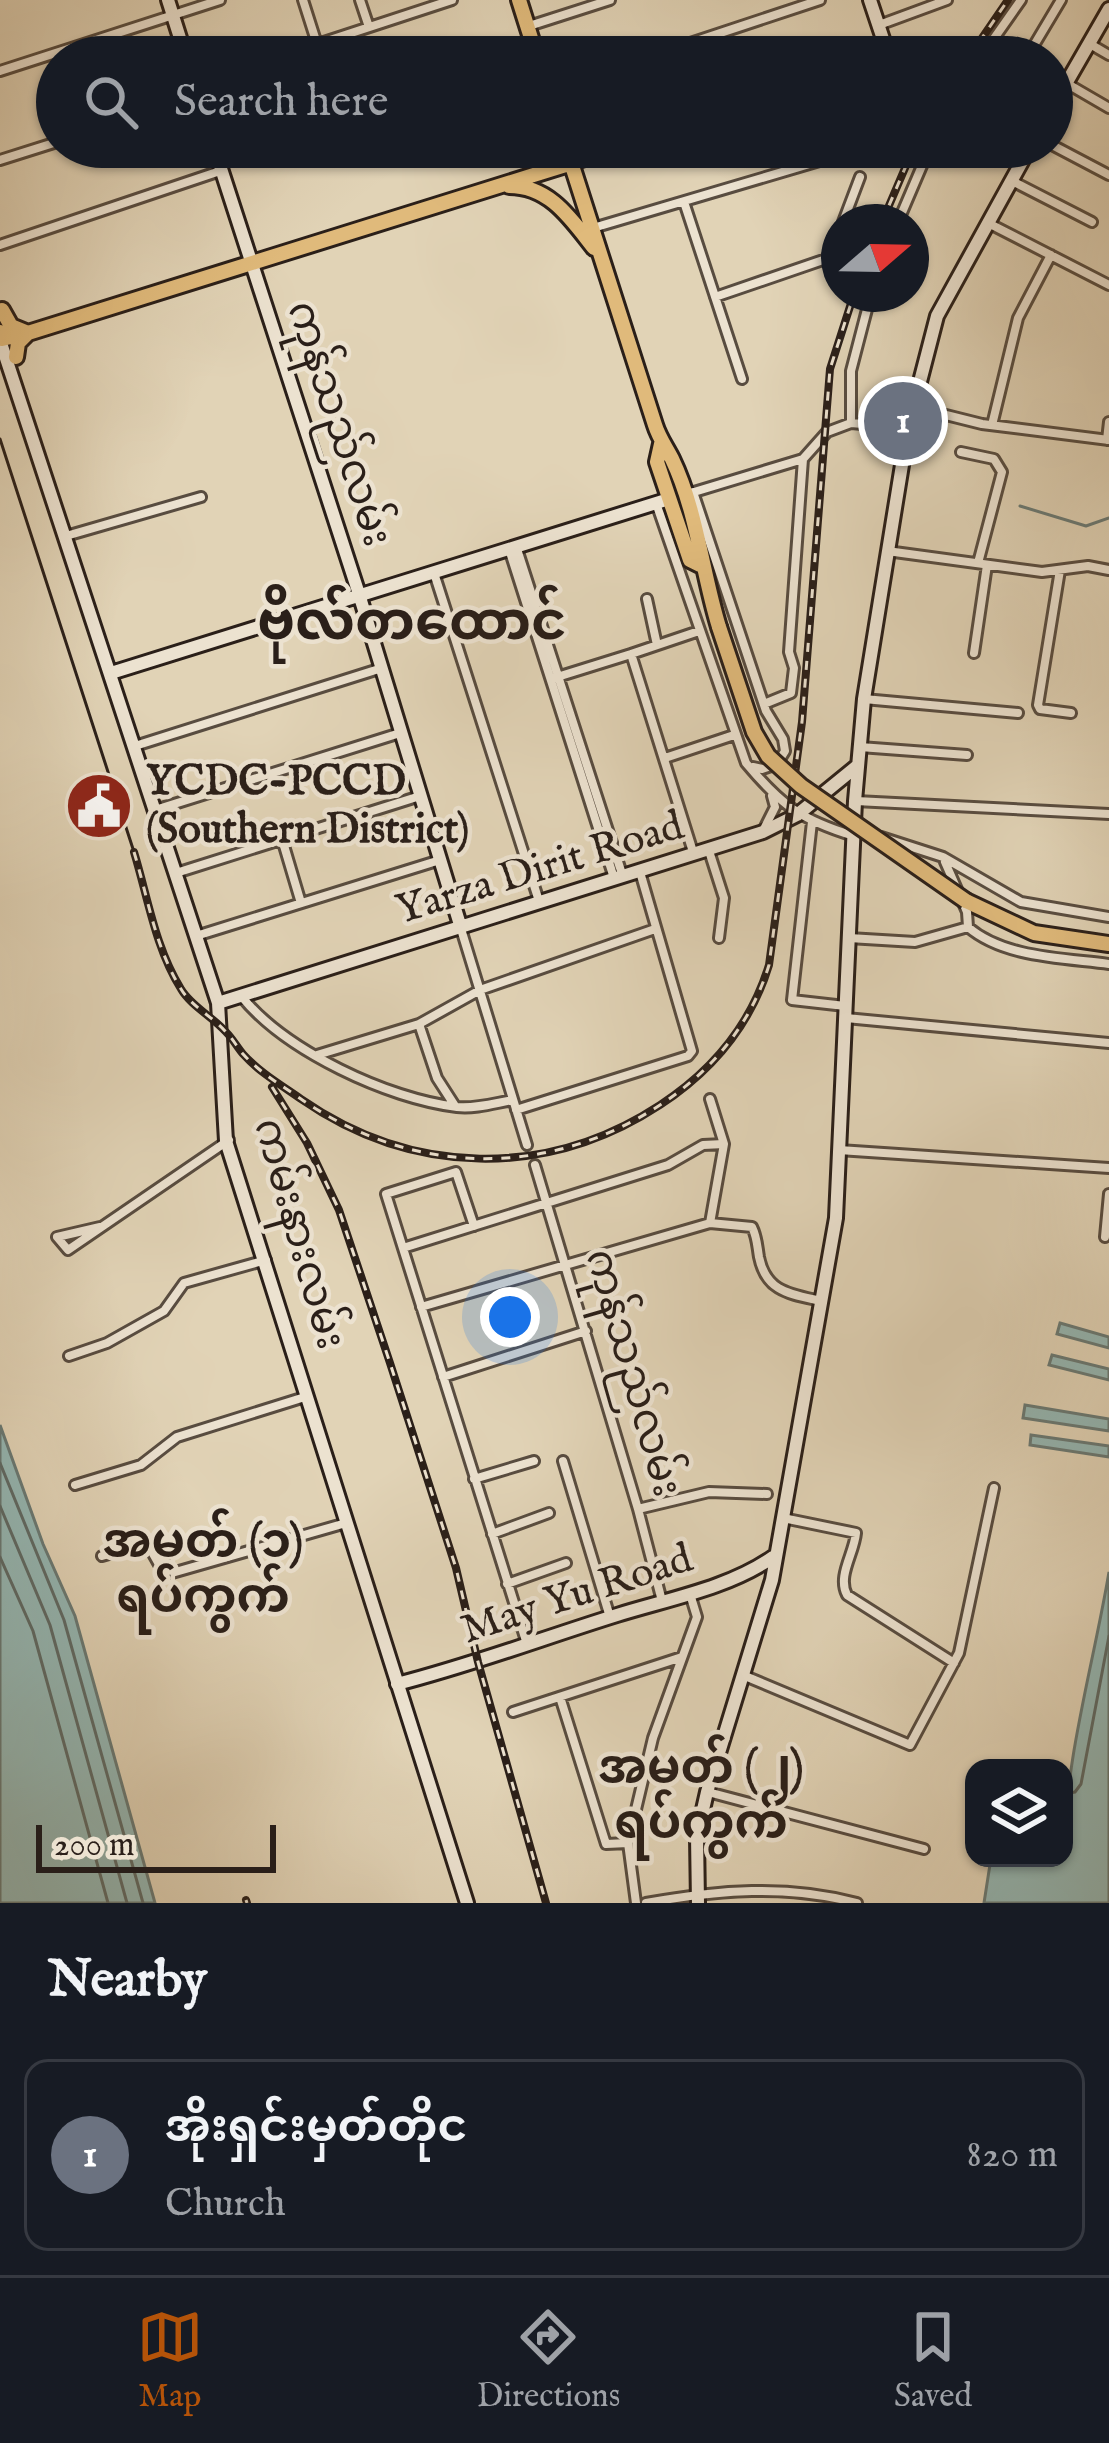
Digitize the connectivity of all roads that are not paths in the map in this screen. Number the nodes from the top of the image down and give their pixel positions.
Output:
1 (168, 0) edge
2 (220, 0) edge
3 (303, 0) edge
4 (360, 0) edge
5 (452, 0) edge
6 (519, 0) edge
7 (610, 0) edge
8 (820, 0) edge
9 (870, 0) edge
10 (947, 0) edge
11 (1021, 0) edge
12 (1061, 0) edge
13 (428, 4) edge
14 (1109, 9) edge
15 (172, 15) junction
16 (878, 25) junction
17 (369, 27) junction
18 (527, 27) junction
19 (108, 36) edge
20 (179, 36) edge
21 (314, 36) edge
22 (341, 36) edge
23 (530, 36) edge
24 (711, 36) edge
25 (882, 36) edge
26 (996, 36) edge
27 (1040, 36) edge
28 (1088, 44) junction
29 (1109, 56) edge
30 (36, 59) edge
31 (0, 71) edge
32 (1073, 84) edge
33 (1073, 88) edge
34 (1109, 109) edge
35 (36, 149) edge
36 (1073, 156) edge
37 (0, 160) edge
38 (558, 168) edge
39 (573, 168) edge
40 (797, 168) edge
41 (921, 168) edge
42 (1019, 168) edge
43 (222, 170) joint
44 (1109, 175) edge
45 (860, 177) dead end
46 (1012, 181) junction
47 (492, 187) junction
48 (683, 202) junction
49 (850, 204) edge
50 (906, 204) edge
51 (1092, 222) dead end
52 (988, 223) junction
53 (592, 229) junction
54 (0, 245) edge
55 (1051, 255) junction
56 (601, 257) junction
57 (821, 261) edge
58 (251, 263) junction
59 (1109, 285) edge
60 (715, 297) junction
61 (1, 308) edge
62 (866, 312) edge
63 (28, 333) junction
64 (3, 337) edge
65 (16, 357) junction
66 (742, 379) dead end
67 (913, 406) junction
68 (1109, 422) edge
69 (851, 423) junction
70 (992, 425) junction
71 (908, 428) junction
72 (1108, 440) edge
73 (961, 452) dead end
74 (803, 459) junction
75 (201, 497) dead end
76 (676, 497) junction
77 (70, 534) junction
78 (512, 547) junction
79 (886, 550) junction
80 (983, 564) junction
81 (1060, 570) junction
82 (1109, 570) edge
83 (433, 571) junction
84 (359, 594) junction
85 (647, 599) dead end
86 (699, 632) junction
87 (657, 646) junction
88 (974, 653) dead end
89 (631, 654) junction
90 (382, 668) junction
91 (114, 672) junction
92 (554, 678) junction
93 (864, 700) junction
94 (764, 704) junction
95 (1018, 713) dead end
96 (1071, 713) dead end
97 (401, 733) junction
98 (734, 735) junction
99 (138, 745) junction
100 (860, 747) junction
101 (967, 755) dead end
102 (665, 758) junction
103 (746, 763) junction
104 (858, 765) junction
105 (772, 794) junction
106 (420, 796) junction
107 (855, 801) junction
108 (158, 808) junction
109 (1109, 814) edge
110 (797, 815) junction
111 (812, 822) junction
112 (763, 832) junction
113 (854, 836) junction
114 (282, 839) junction
115 (709, 851) junction
116 (694, 857) junction
117 (943, 857) junction
118 (440, 860) junction
119 (179, 872) junction
120 (640, 872) junction
121 (619, 880) junction
122 (302, 903) junction
123 (540, 904) junction
124 (1109, 917) edge
125 (968, 927) junction
126 (461, 928) junction
127 (656, 929) junction
128 (199, 935) junction
129 (719, 938) dead end
130 (849, 938) junction
131 (1109, 944) edge
132 (1109, 964) edge
133 (481, 990) junction
134 (242, 997) junction
135 (221, 1002) junction
136 (845, 1012) junction
137 (419, 1024) junction
138 (1109, 1043) edge
139 (316, 1055) junction
140 (710, 1099) dead end
141 (515, 1105) junction
142 (456, 1107) junction
143 (228, 1140) junction
144 (724, 1144) junction
145 (527, 1145) dead end
146 (839, 1150) junction
147 (535, 1165) dead end
148 (1109, 1168) edge
149 (1109, 1194) edge
150 (547, 1203) junction
151 (710, 1222) junction
152 (474, 1226) junction
153 (100, 1227) junction
154 (1105, 1237) dead end
155 (403, 1248) junction
156 (266, 1260) junction
157 (565, 1263) junction
158 (822, 1301) junction
159 (421, 1307) junction
160 (586, 1331) junction
161 (69, 1356) dead end
162 (443, 1377) junction
163 (308, 1396) junction
164 (534, 1461) dead end
165 (563, 1461) dead end
166 (474, 1479) junction
167 (76, 1485) dead end
168 (994, 1488) dead end
169 (767, 1493) dead end
170 (638, 1509) junction
171 (549, 1513) dead end
172 (781, 1518) junction
173 (346, 1523) junction
174 (492, 1534) junction
175 (102, 1556) dead end
176 (773, 1557) junction
177 (566, 1563) dead end
178 (507, 1584) junction
179 (690, 1593) junction
180 (662, 1601) junction
181 (610, 1617) junction
182 (527, 1646) junction
183 (683, 1656) junction
184 (955, 1663) junction
185 (745, 1676) junction
186 (399, 1683) junction
187 (560, 1697) junction
188 (513, 1712) dead end
189 (706, 1792) junction
190 (628, 1843) junction
191 (924, 1849) dead end
192 (697, 1898) edge
193 (469, 1903) edge
194 (636, 1903) edge
195 (646, 1903) edge
196 (857, 1903) edge

1 - 15 main road
2 - 15 street
3 - 21 street
4 - 17 street
5 - 13 street
6 - 18 main road
7 - 18 street
8 - 24 street
9 - 16 main road
10 - 16 street
11 - 26 street
12 - 27 street
13 - 17 street
14 - 28 main road
15 - 19 street
15 - 20 main road
16 - 25 main road
17 - 22 street
18 - 23 main road
28 - 29 street
28 - 32 main road
30 - 31 street
33 - 34 street
35 - 37 street
36 - 44 street
38 - 47 main road
39 - 53 main road
40 - 48 street
41 - 50 street
42 - 46 main road
43 - 54 street
43 - 58 main road, ကုန်သည်လမ်း
45 - 49 street
46 - 51 street
46 - 52 main road
47 - 56 main road
47 - 58 main road
48 - 53 street
48 - 60 street
52 - 55 street
52 - 67 main road
53 - 56 main road
55 - 59 street
55 - 70 street
56 - 76 main road
57 - 60 street
58 - 63 main road
58 - 84 main road, ကုန်သည်လမ်း
60 - 66 street
61 - 63 main road
61 - 64 main road, ကမ်းနားလမ်း
62 - 69 street
63 - 64 main road
63 - 65 main road
64 - 65 main road, ကမ်းနားလမ်း
64 - 77 main road, ကမ်းနားလမ်း
65 - 77 main road, ကမ်းနားလမ်း
67 - 70 street
67 - 71 main road
68 - 72 street
69 - 71 street
69 - 74 street
70 - 72 street
71 - 79 main road
73 - 80 street
74 - 76 street
74 - 94 street
75 - 77 street
76 - 78 main road
76 - 86 street
76 - 94 street
76 - 131 main road, bridge
77 - 91 main road, ကမ်းနားလမ်း
78 - 83 main road
78 - 92 street
79 - 80 street
79 - 93 main road
80 - 81 street
80 - 88 street
81 - 82 street
81 - 96 street
83 - 84 main road
83 - 123 street
84 - 90 main road, ကုန်သည်လမ်း
84 - 91 main road
85 - 87 street
86 - 87 street
86 - 98 street
87 - 89 street
89 - 92 street
89 - 102 street
90 - 97 main road, ကုန်သည်လမ်း
90 - 99 street
91 - 99 main road, ကမ်းနားလမ်း
92 - 121 street
93 - 95 street
93 - 100 main road
94 - 103 street
97 - 106 main road, ကုန်သည်လမ်း
97 - 108 street
98 - 102 street
98 - 103 street
99 - 108 main road, ကမ်းနားလမ်း
100 - 101 street
100 - 104 main road
102 - 116 street
103 - 105 street
104 - 107 main road
104 - 110 main road, Yarza Dirit Road
105 - 110 street
105 - 112 street
106 - 114 street
106 - 118 main road, ကုန်သည်လမ်း
107 - 109 street
107 - 113 main road
108 - 119 main road, ကမ်းနားလမ်း
110 - 111 street
110 - 112 main road, Yarza Dirit Road
111 - 113 street
111 - 136 street
112 - 115 main road, Yarza Dirit Road
113 - 117 street
113 - 130 main road
114 - 119 street
114 - 122 street
115 - 116 main road, Yarza Dirit Road
115 - 129 street
116 - 120 main road, Yarza Dirit Road
117 - 124 street
117 - 125 street
118 - 122 street
118 - 126 main road, ကုန်သည်လမ်း
119 - 128 main road, ကမ်းနားလမ်း
120 - 121 main road, Yarza Dirit Road
120 - 127 street
121 - 123 main road, Yarza Dirit Road
122 - 128 street
123 - 126 main road, Yarza Dirit Road
125 - 130 street
125 - 132 street
126 - 133 street
126 - 134 main road, Yarza Dirit Road
127 - 133 street
127 - 141 street
128 - 135 main road, ကမ်းနားလမ်း
130 - 136 main road
133 - 137 street
133 - 141 street
134 - 135 main road, Yarza Dirit Road
134 - 139 street
135 - 143 main road, ကမ်းနားလမ်း
136 - 138 street
136 - 146 main road
137 - 139 street
137 - 142 street
139 - 142 street
140 - 144 street
141 - 142 street
141 - 145 street
143 - 153 street
143 - 156 main road, ကမ်းနားလမ်း
144 - 150 street
144 - 151 street
146 - 148 street
146 - 158 main road
147 - 150 street, ကုန်သည်လမ်း
149 - 154 street
150 - 152 street
150 - 157 street, ကုန်သည်လမ်း
151 - 157 street
151 - 158 street
152 - 155 street
152 - 155 street
153 - 153 street
155 - 159 street
156 - 161 street
156 - 163 main road, ကမ်းနားလမ်း
157 - 159 street
157 - 160 street, ကုန်သည်လမ်း
158 - 172 main road
159 - 162 street
160 - 162 street
160 - 170 street, ကုန်သည်လမ်း
162 - 166 street
163 - 167 street
163 - 173 main road, ကမ်းနားလမ်း
163 - 186 main road, ကမ်းနားလမ်း
164 - 166 street
165 - 181 street
166 - 174 street
168 - 184 street
169 - 170 street
170 - 180 street, ကုန်သည်လမ်း
171 - 174 street
172 - 176 main road
172 - 184 street
173 - 175 street
173 - 186 main road, ကမ်းနားလမ်း
174 - 178 street
176 - 179 main road, May Yu Road
176 - 185 main road
177 - 178 street
178 - 182 street
179 - 180 main road, May Yu Road
179 - 183 street
180 - 181 main road, May Yu Road
181 - 182 main road, May Yu Road
182 - 186 main road, May Yu Road
183 - 187 street
183 - 190 street
184 - 185 street
185 - 189 main road
186 - 193 main road, ကမ်းနားလမ်း
187 - 188 street
187 - 190 street
189 - 191 street
189 - 192 main road
190 - 194 street
192 - 195 street
192 - 196 street

